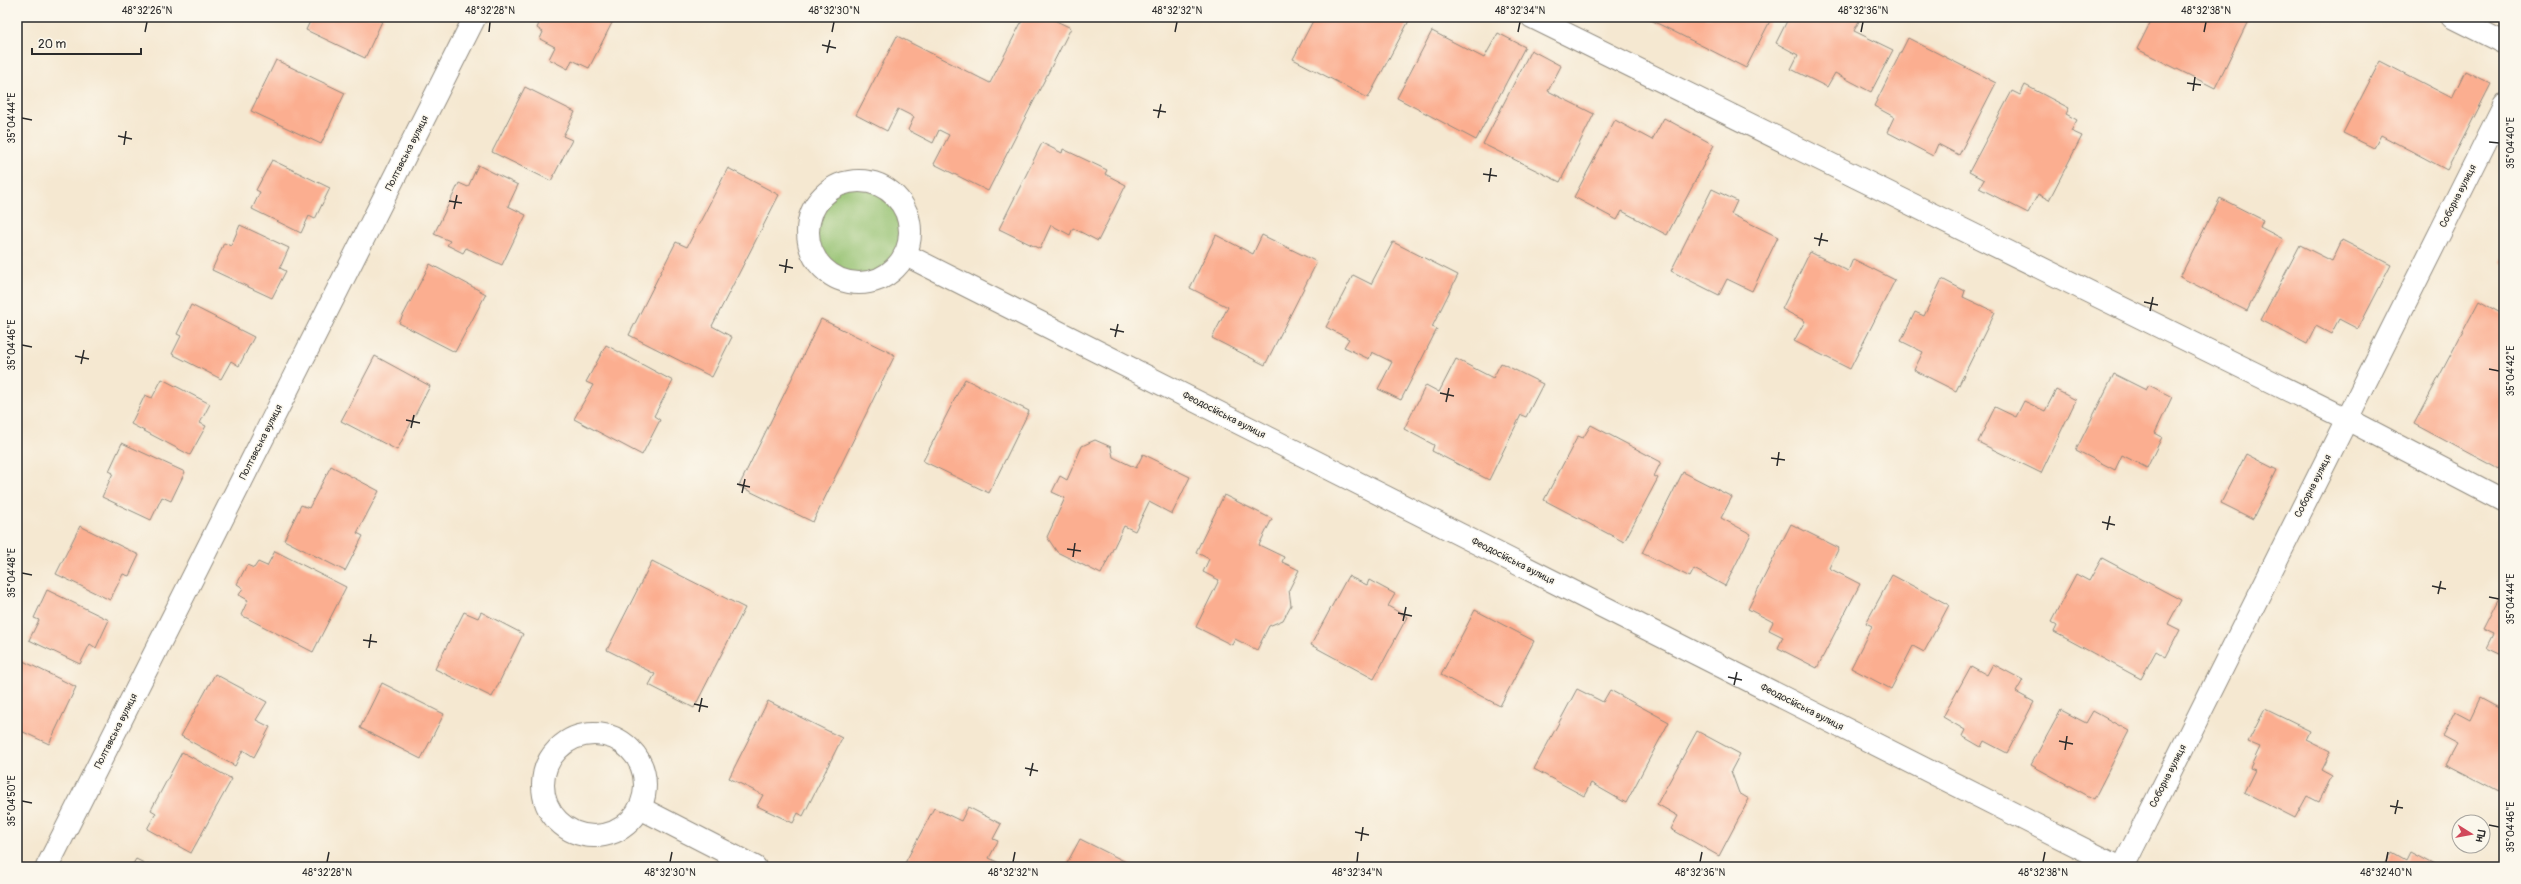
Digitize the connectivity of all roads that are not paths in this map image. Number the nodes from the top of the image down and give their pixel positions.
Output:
1 (476, 17) edge
2 (1532, 17) edge
3 (2452, 17) edge
4 (2504, 43) edge
5 (2504, 105) edge
6 (906, 255) junction
7 (2347, 420) junction
8 (2504, 501) edge
9 (640, 808) junction
10 (47, 867) edge
11 (755, 867) edge
12 (2119, 867) edge
13 (2123, 867) edge

1 - 10 street, Полтавська вулиця
2 - 7 street
3 - 4 street
5 - 7 street, Соборна вулиця
6 - 6 street
6 - 12 street, Феодосійська вулиця
7 - 8 street
7 - 13 street, Соборна вулиця
9 - 9 street
9 - 11 street

